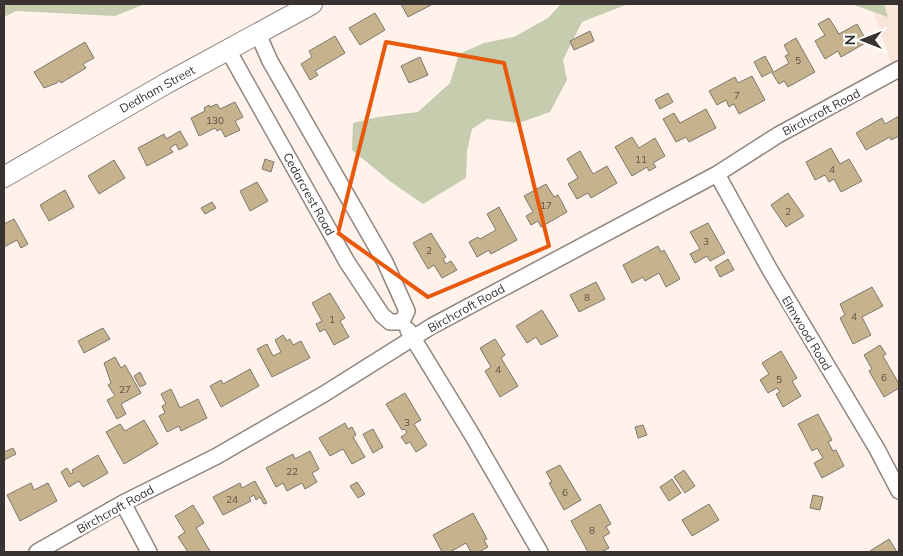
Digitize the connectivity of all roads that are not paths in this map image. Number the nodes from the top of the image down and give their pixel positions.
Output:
1 (312, 4) edge
2 (258, 34) junction
3 (228, 50) junction
4 (899, 69) edge
5 (717, 174) junction
6 (4, 177) edge
7 (402, 322) junction
8 (413, 338) junction
9 (899, 491) edge
10 (123, 503) junction
11 (37, 552) edge
12 (149, 552) edge
13 (540, 552) edge

1 - 2 main road, Dedham Street
2 - 3 main road, Dedham Street
2 - 7 street
3 - 6 main road, Dedham Street
3 - 7 street, Cedarcrest Road
4 - 5 street, Birchcroft Road
5 - 8 street, Birchcroft Road
5 - 9 street, Elmwood Road
7 - 8 street
8 - 10 street, Birchcroft Road
8 - 13 street
10 - 11 street, Birchcroft Road
10 - 12 street

